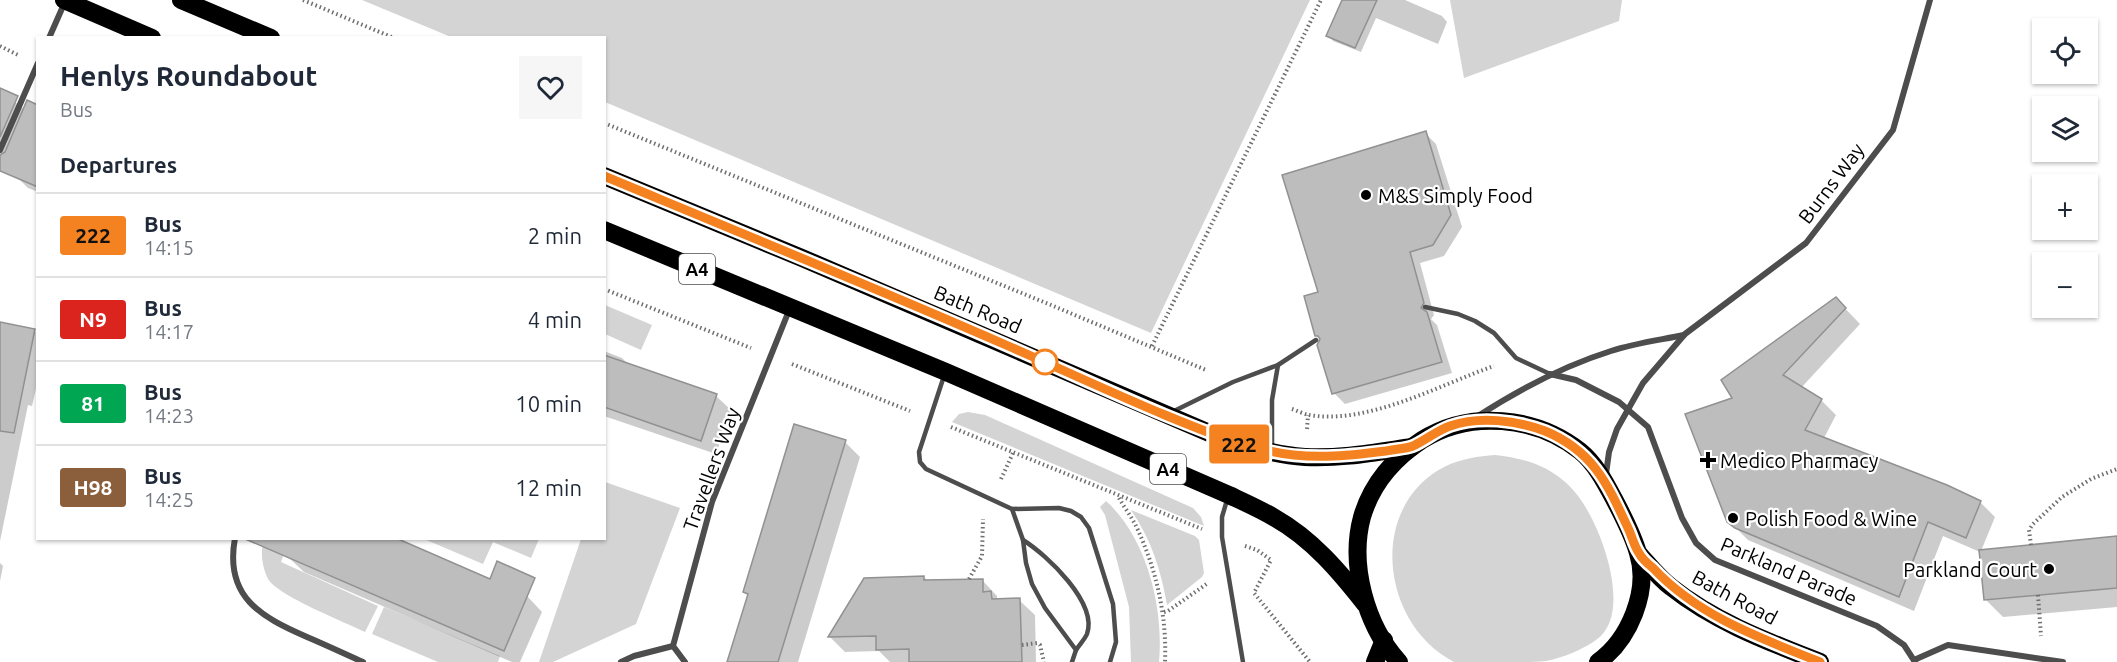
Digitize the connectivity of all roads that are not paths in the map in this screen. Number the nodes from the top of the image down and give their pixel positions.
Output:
1 (65, 0) edge
2 (181, 0) edge
3 (1930, 0) edge
4 (50, 36) edge
5 (147, 36) edge
6 (266, 36) edge
7 (36, 68) edge
8 (0, 150) edge
9 (606, 177) edge
10 (606, 231) edge
11 (1425, 307) dead end
12 (790, 308) junction
13 (1685, 334) junction
14 (1316, 340) dead end
15 (1278, 365) junction
16 (946, 372) junction
17 (1550, 374) junction
18 (1628, 408) junction
19 (1166, 415) junction
20 (1468, 422) junction
21 (1412, 447) junction
22 (1272, 452) junction
23 (1604, 482) junction
24 (1229, 495) junction
25 (1012, 509) junction
26 (235, 540) edge
27 (1023, 540) junction
28 (1639, 554) junction
29 (1365, 604) junction
30 (1384, 640) junction
31 (673, 646) junction
32 (1076, 650) junction
33 (1914, 661) edge
34 (363, 662) edge
35 (621, 662) edge
36 (686, 662) edge
37 (1072, 662) edge
38 (1110, 662) edge
39 (1243, 662) edge
40 (1375, 662) edge
41 (1399, 662) edge
42 (1598, 662) edge
43 (1820, 662) edge
44 (2063, 662) edge

1 - 4 street
1 - 5 highway
2 - 6 highway
3 - 13 street, Burns Way
7 - 8 street
9 - 19 highway, Bath Road / A4
10 - 12 highway, A4
11 - 17 lane
12 - 16 highway, A4
12 - 31 street, Travellers Way
13 - 17 street, Burns Way
13 - 18 street, Burns Way
14 - 15 lane
15 - 19 lane
15 - 22 lane
16 - 24 highway, A4
16 - 25 lane
17 - 18 street, Parkland Parade
17 - 20 street, Burns Way
18 - 23 street, Burns Way
18 - 33 street, Parkland Parade
19 - 22 highway, Bath Road / A4
20 - 21 highway
20 - 23 highway
21 - 22 highway, Bath Road / A4
21 - 29 highway
23 - 28 highway
24 - 29 highway, A4
24 - 39 lane
25 - 27 lane
25 - 38 lane
26 - 34 street
27 - 32 lane
27 - 32 lane
28 - 42 highway
28 - 43 highway, Bath Road
29 - 30 highway
30 - 40 highway
30 - 41 highway
31 - 35 street
31 - 36 street
32 - 37 lane
33 - 44 street

